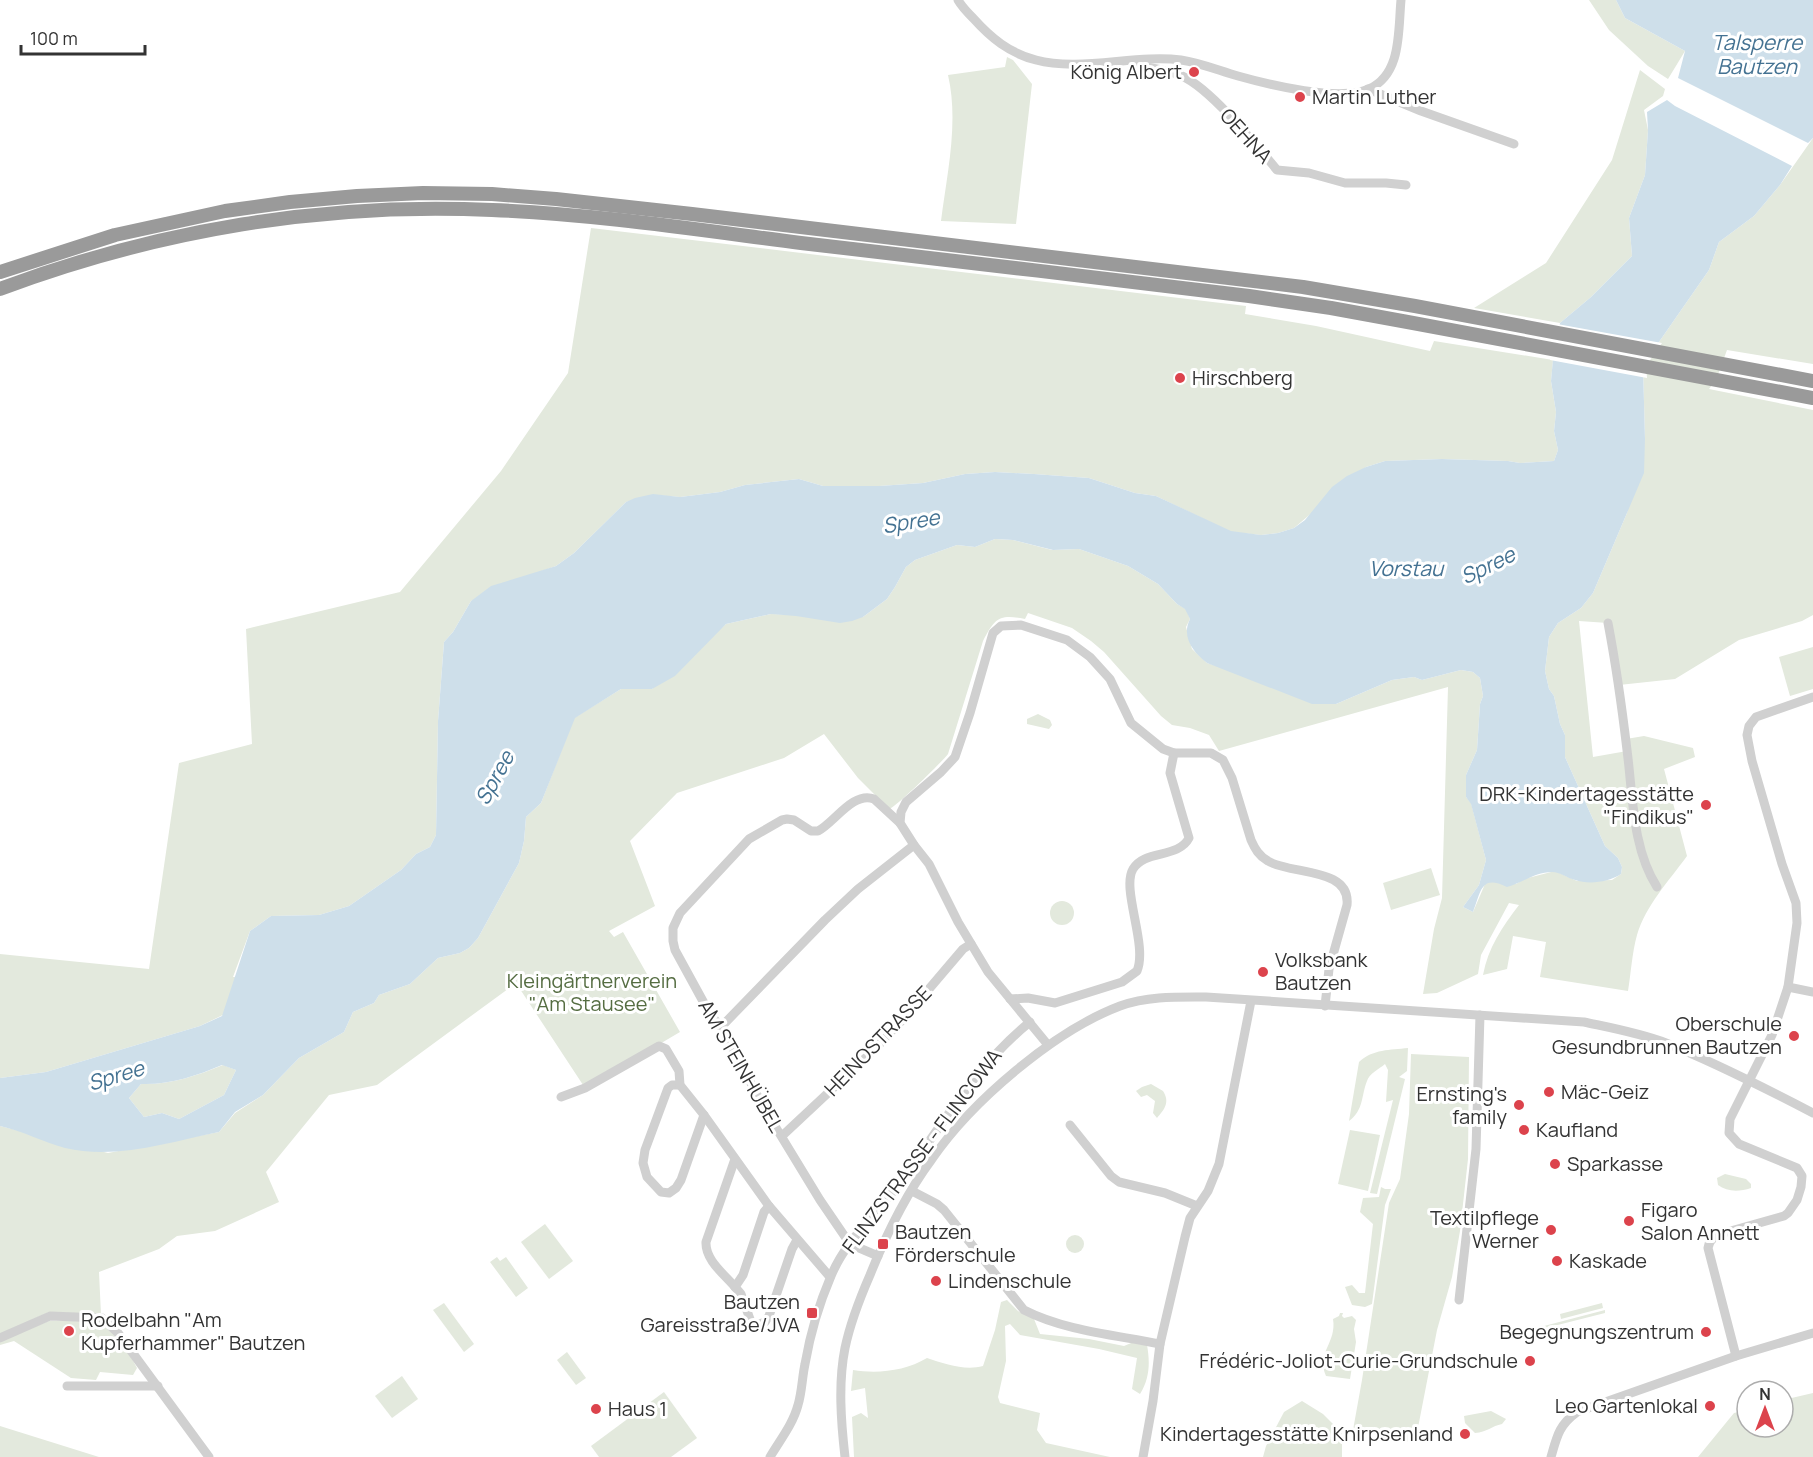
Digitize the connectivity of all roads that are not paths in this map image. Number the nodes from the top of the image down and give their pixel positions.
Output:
1 (958, 0) edge
2 (1401, 0) edge
3 (1134, 60) junction
4 (1368, 89) junction
5 (1514, 144) dead end
6 (1406, 185) dead end
7 (0, 272) edge
8 (0, 289) edge
9 (1813, 381) edge
10 (1813, 398) edge
11 (1608, 623) dead end
12 (1813, 697) edge
13 (1174, 753) junction
14 (900, 823) junction
15 (914, 845) junction
16 (1658, 887) dead end
17 (971, 944) junction
18 (1788, 987) junction
19 (1813, 992) edge
20 (1010, 999) junction
21 (1251, 1001) junction
22 (1325, 1006) junction
23 (1480, 1015) junction
24 (1030, 1022) junction
25 (721, 1027) junction
26 (1048, 1045) junction
27 (1749, 1080) junction
28 (680, 1085) junction
29 (561, 1097) dead end
30 (1813, 1113) edge
31 (704, 1115) junction
32 (1070, 1125) dead end
33 (782, 1136) junction
34 (735, 1159) junction
35 (912, 1191) junction
36 (769, 1206) junction
37 (1197, 1206) junction
38 (797, 1240) junction
39 (850, 1244) junction
40 (878, 1256) junction
41 (830, 1277) junction
42 (735, 1287) junction
43 (1459, 1300) dead end
44 (1813, 1333) edge
45 (0, 1338) edge
46 (1160, 1344) junction
47 (1736, 1356) junction
48 (68, 1386) dead end
49 (158, 1386) junction
50 (209, 1457) edge
51 (770, 1457) edge
52 (845, 1457) edge
53 (1143, 1457) edge
54 (1551, 1457) edge

1 - 3 street, OEHNA
2 - 4 street
3 - 4 street, OEHNA
3 - 6 street, OEHNA
4 - 5 street
7 - 9 highway
8 - 10 highway
11 - 16 street
12 - 18 street
13 - 14 street
13 - 20 street
13 - 22 street
14 - 15 street
14 - 25 street, AM STEINHÜBEL
15 - 17 street
15 - 25 street
17 - 20 street
17 - 33 street, HEINOSTRASSE
18 - 19 street
18 - 27 street
20 - 24 street
21 - 22 street
21 - 26 street
21 - 37 street
22 - 23 street
23 - 27 street
23 - 43 street
24 - 26 street
24 - 39 street, FLINZSTRASSE - FLINCOWA
25 - 33 street, AM STEINHÜBEL
26 - 35 street
27 - 30 street
27 - 47 street
28 - 29 street
28 - 31 street
28 - 31 street
31 - 34 street
32 - 37 street
33 - 39 street, AM STEINHÜBEL
34 - 36 street
34 - 42 street
35 - 40 street
35 - 46 street
36 - 38 street
36 - 42 street
37 - 46 street
38 - 41 street
38 - 42 street
39 - 40 street
39 - 41 street, FLINZSTRASSE - FLINCOWA
40 - 52 street
41 - 51 street, FLINZSTRASSE - FLINCOWA
44 - 47 street
45 - 49 street
46 - 53 street
47 - 54 street
48 - 49 street
49 - 50 street

